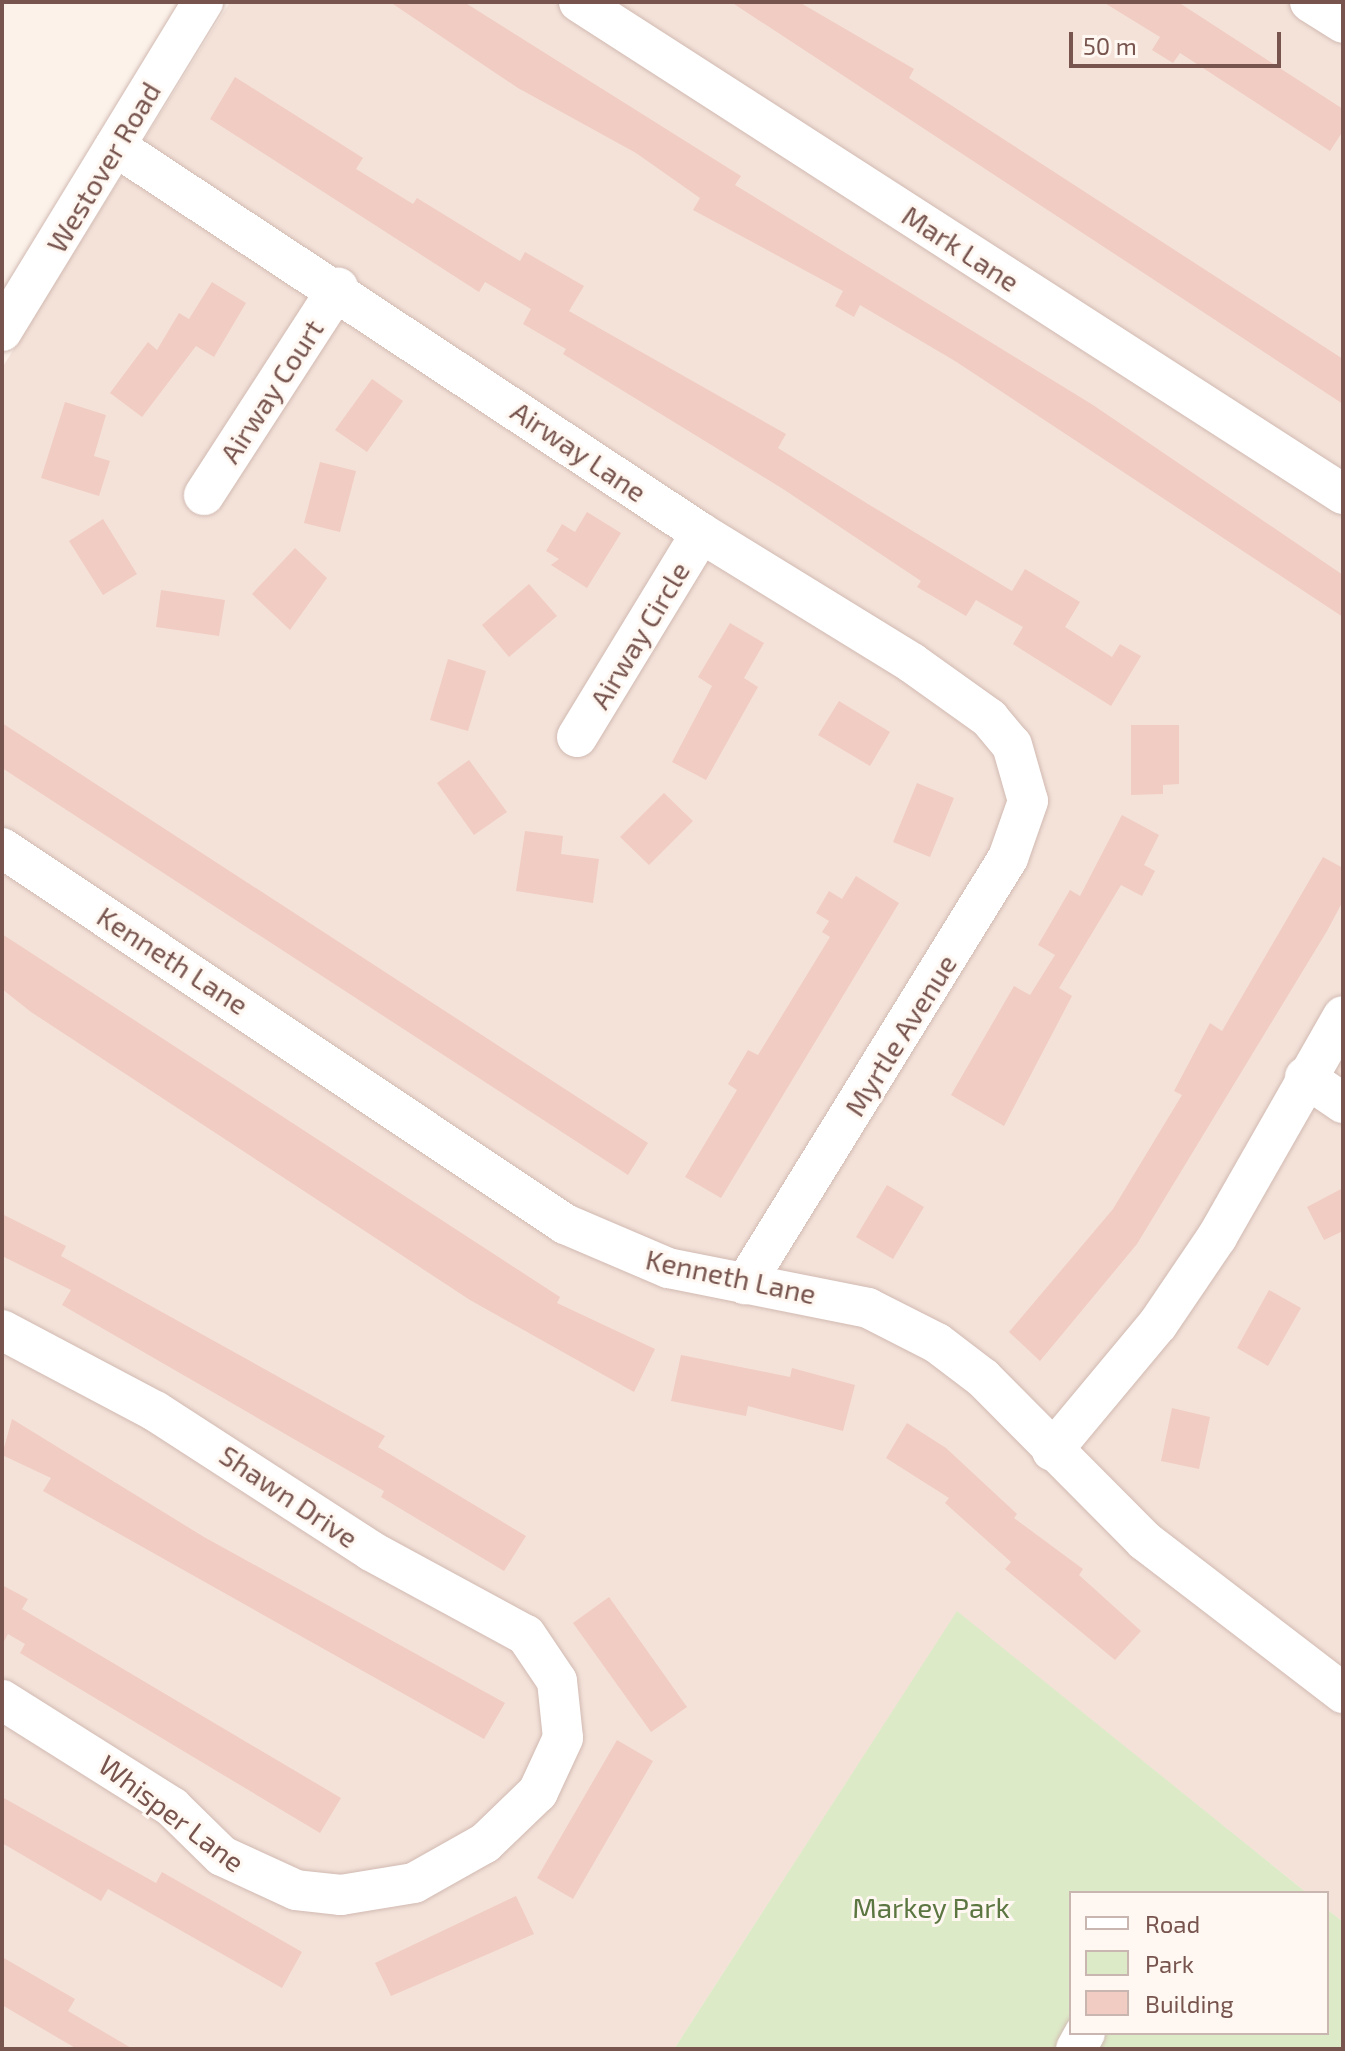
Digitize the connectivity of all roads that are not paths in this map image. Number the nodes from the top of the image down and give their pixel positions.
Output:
1 (203, 2) edge
2 (579, 2) edge
3 (1310, 2) edge
4 (1343, 23) edge
5 (115, 146) junction
6 (14, 284) edge
7 (338, 288) junction
8 (2, 331) edge
9 (1343, 494) edge
10 (204, 495) dead end
11 (701, 533) junction
12 (577, 737) dead end
13 (1024, 774) joint
14 (2, 848) edge
15 (1343, 1016) edge
16 (1305, 1077) junction
17 (1343, 1103) edge
18 (745, 1284) junction
19 (2, 1330) edge
20 (1052, 1451) junction
21 (557, 1681) joint
22 (1343, 1693) edge
23 (2, 1700) edge

1 - 5 street, Westover Road
2 - 9 street, Mark Lane
3 - 4 street
5 - 6 street, Westover Road
5 - 7 street, Airway Lane
6 - 8 street, Westover Road
7 - 10 street, Airway Court
7 - 11 street, Airway Lane
11 - 12 street, Airway Circle
11 - 13 street, Airway Lane
13 - 18 street, Myrtle Avenue
14 - 18 street, Kenneth Lane
15 - 16 street
16 - 17 street
16 - 20 street
18 - 20 street, Kenneth Lane
19 - 21 street, Shawn Drive
20 - 22 street, Kenneth Lane
21 - 23 street, Whisper Lane

